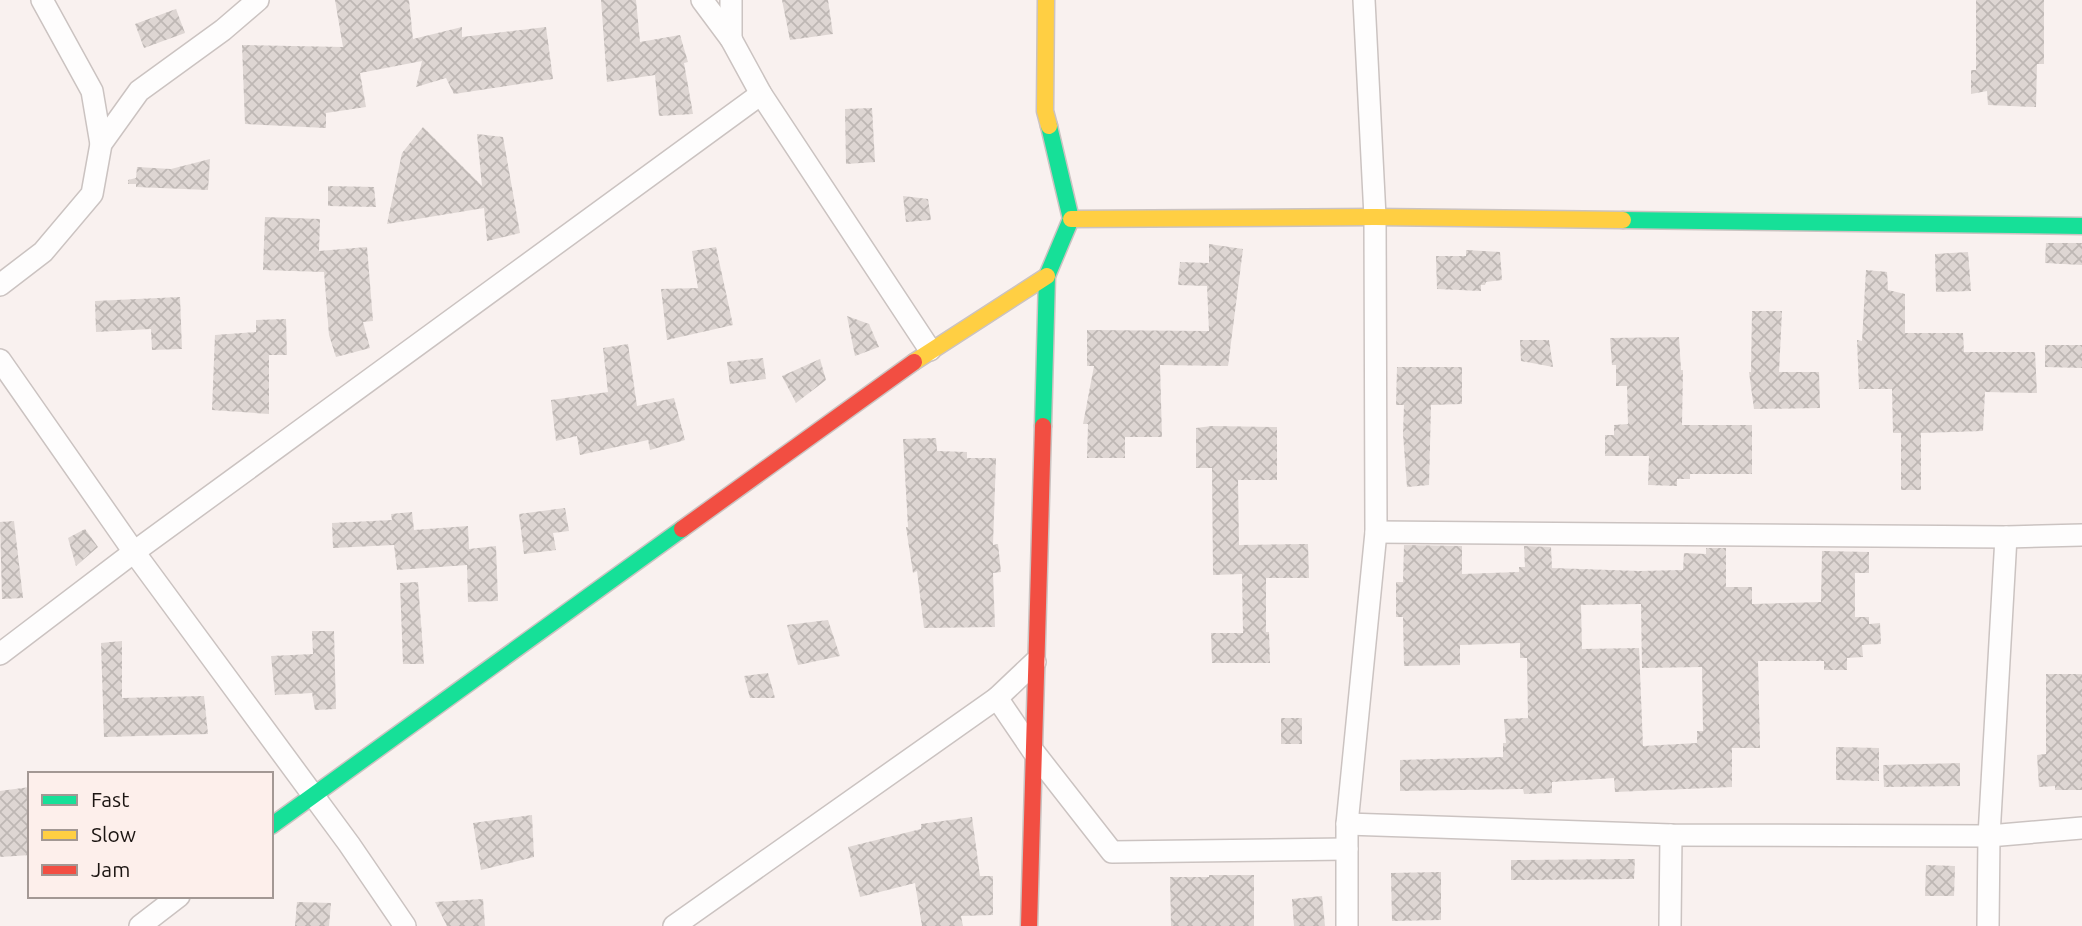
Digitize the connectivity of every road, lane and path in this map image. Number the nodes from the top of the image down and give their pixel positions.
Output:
1 (42, 0) edge
2 (258, 0) edge
3 (702, 0) edge
4 (732, 0) edge
5 (1046, 0) edge
6 (1364, 0) edge
7 (731, 39) junction
8 (761, 94) junction
9 (101, 144) junction
10 (1375, 217) junction
11 (1071, 219) junction
12 (2082, 226) edge
13 (1047, 276) junction
14 (0, 285) edge
15 (930, 350) junction
16 (0, 360) edge
17 (1377, 532) junction
18 (2082, 535) edge
19 (2007, 537) junction
20 (134, 552) junction
21 (0, 654) edge
22 (1035, 662) junction
23 (997, 698) junction
24 (1033, 751) junction
25 (312, 794) junction
26 (273, 823) edge
27 (1347, 824) junction
28 (2082, 828) edge
29 (1671, 835) junction
30 (1989, 836) junction
31 (1347, 849) junction
32 (176, 898) edge
33 (140, 926) edge
34 (405, 926) edge
35 (674, 926) edge
36 (1029, 926) edge
37 (1347, 926) edge
38 (1670, 926) edge
39 (1988, 926) edge

1 - 9 street
2 - 9 street
3 - 7 street
4 - 7 street
5 - 11 street
6 - 10 street
7 - 8 street
8 - 15 street
8 - 20 street
9 - 14 street
10 - 11 street
10 - 12 street
10 - 17 street
11 - 13 street
13 - 15 street
13 - 22 street
15 - 25 street
16 - 20 street
17 - 19 street
17 - 27 street
18 - 19 street
19 - 30 street
20 - 21 street
20 - 25 street
22 - 23 street
22 - 24 street
23 - 24 street
23 - 35 street
24 - 31 street
24 - 36 street
25 - 26 street
25 - 34 street
27 - 29 street
27 - 31 street
28 - 30 street
29 - 30 street
29 - 38 street
30 - 39 street
31 - 37 street
32 - 33 street

